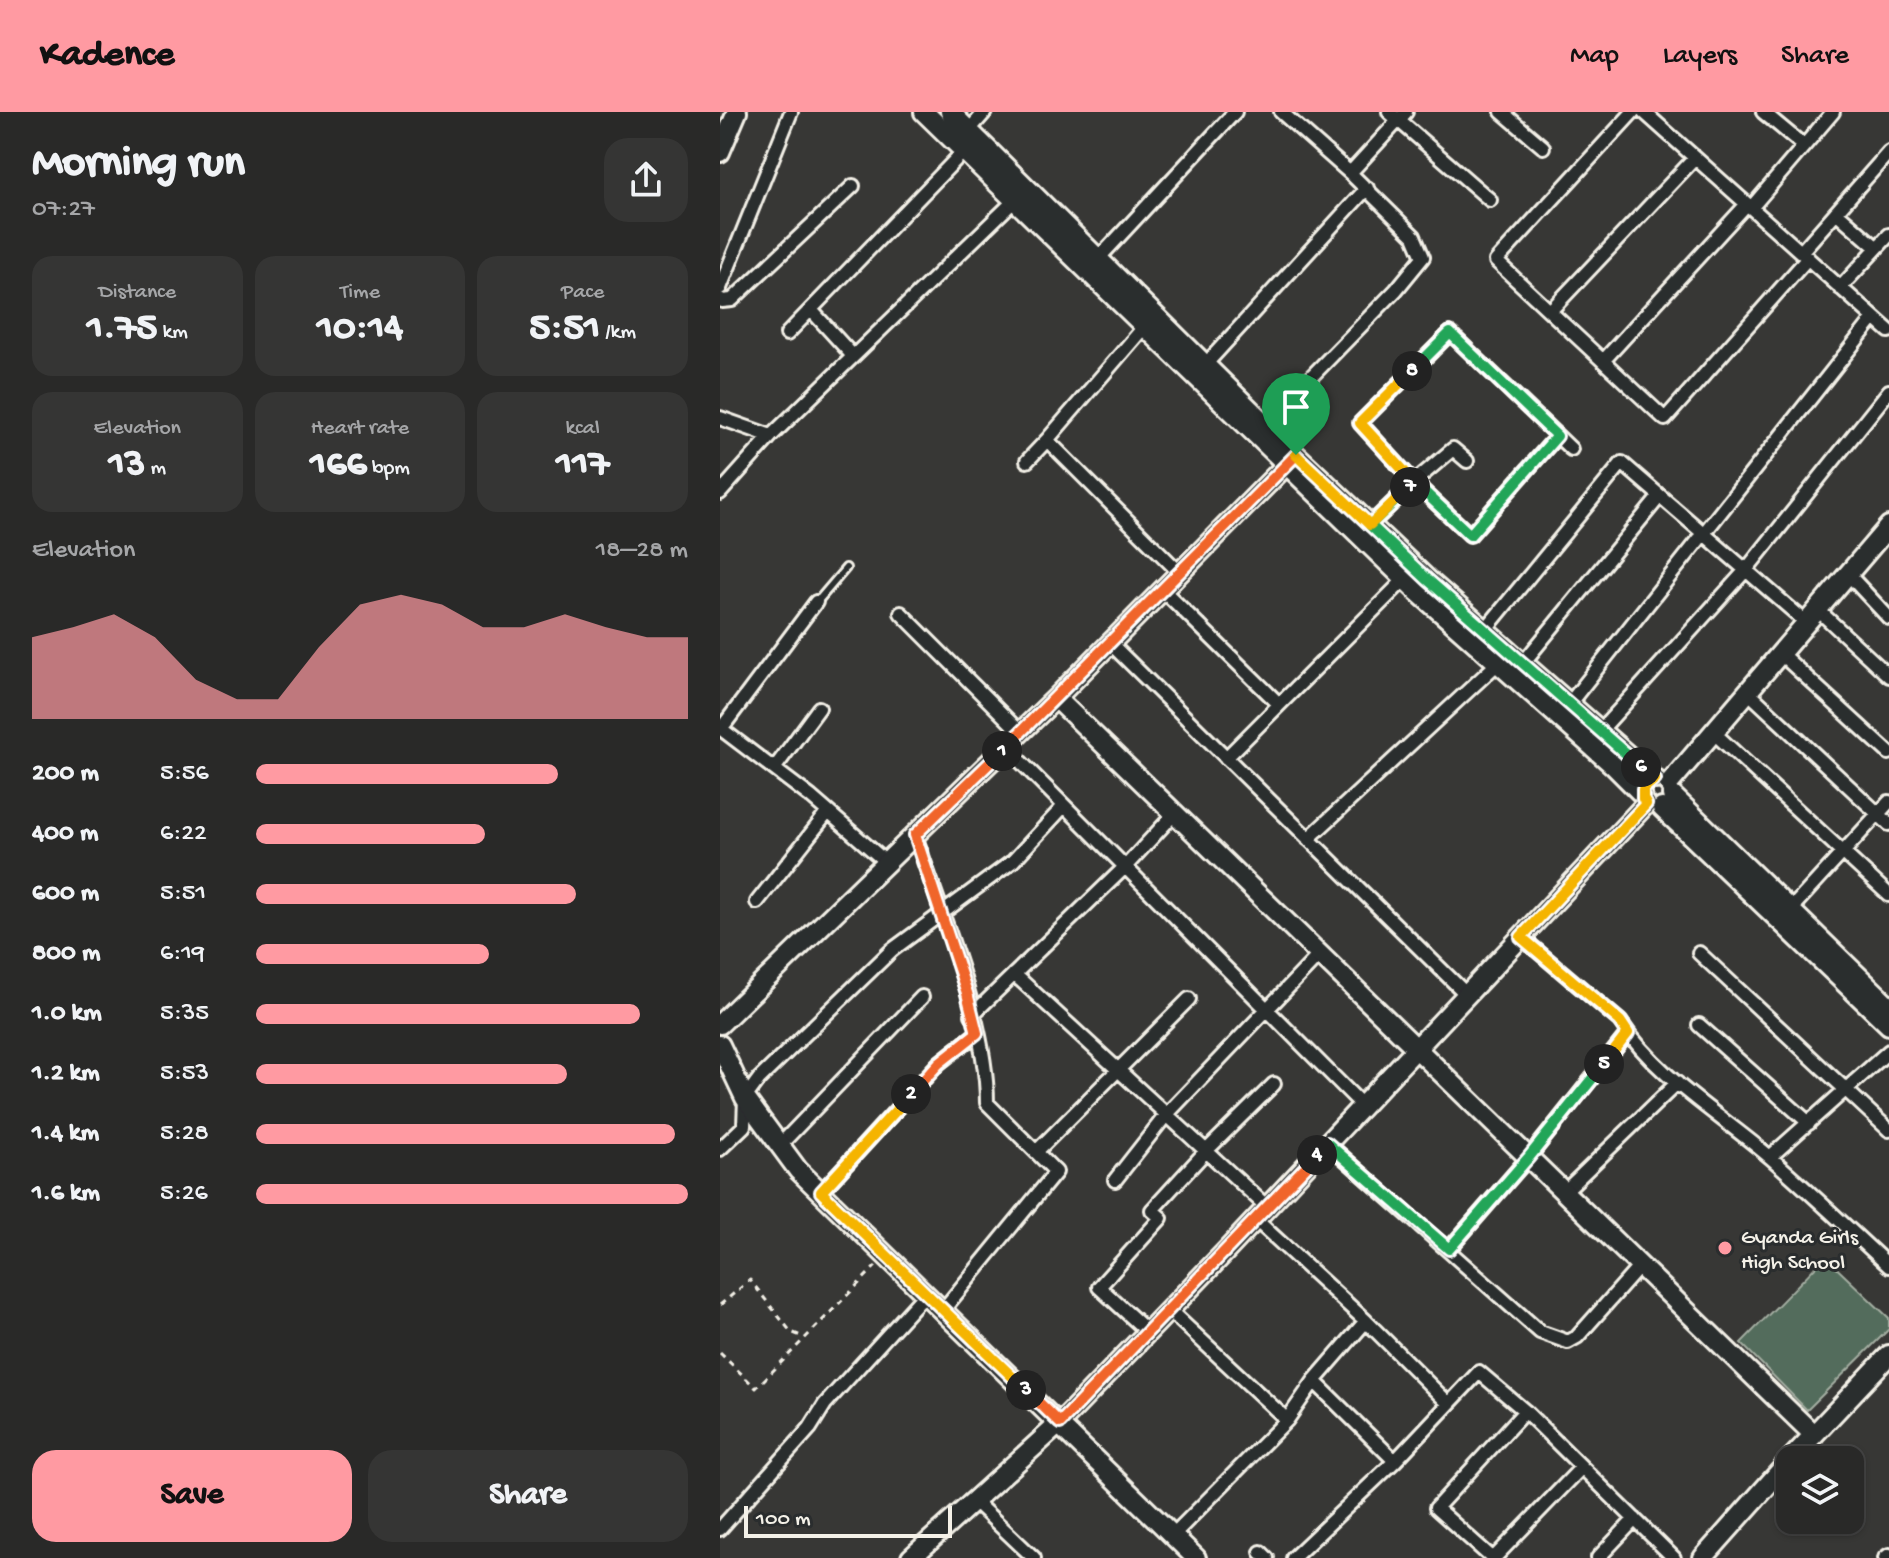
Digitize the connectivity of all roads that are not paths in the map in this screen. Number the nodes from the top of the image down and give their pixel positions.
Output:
1 (737, 112) edge
2 (791, 112) edge
3 (924, 112) edge
4 (950, 112) edge
5 (985, 112) edge
6 (1235, 112) edge
7 (1281, 112) edge
8 (1502, 112) edge
9 (1633, 112) edge
10 (1644, 112) edge
11 (1763, 112) edge
12 (1833, 112) edge
13 (1398, 115) edge
14 (963, 142) junction
15 (1804, 146) junction
16 (1543, 147) dead end
17 (720, 152) edge
18 (1889, 152) edge
19 (1695, 158) junction
20 (1350, 173) junction
21 (853, 186) dead end
22 (1367, 188) junction
23 (1016, 199) junction
24 (1490, 200) dead end
25 (1749, 206) junction
26 (1836, 212) junction
27 (1889, 235) edge
28 (1877, 248) junction
29 (1804, 255) junction
30 (1098, 259) junction
31 (720, 288) edge
32 (1840, 288) junction
33 (720, 299) edge
34 (812, 311) junction
35 (1550, 311) junction
36 (1889, 312) edge
37 (1881, 324) edge
38 (1144, 327) junction
39 (787, 334) dead end
40 (853, 356) junction
41 (1603, 361) junction
42 (1205, 365) junction
43 (1889, 391) edge
44 (720, 418) edge
45 (1265, 424) junction
46 (771, 436) junction
47 (1557, 436) junction
48 (1047, 440) junction
49 (1571, 449) dead end
50 (1291, 460) junction
51 (1027, 461) dead end
52 (1467, 461) dead end
53 (1414, 482) junction
54 (720, 493) edge
55 (1660, 496) junction
56 (1370, 525) junction
57 (1889, 526) edge
58 (1702, 532) junction
59 (846, 568) dead end
60 (1746, 570) junction
61 (1180, 573) junction
62 (1848, 574) junction
63 (1405, 579) junction
64 (1163, 590) junction
65 (816, 602) joint
66 (901, 613) dead end
67 (1813, 616) junction
68 (1889, 618) edge
69 (1485, 630) junction
70 (1110, 643) junction
71 (1781, 654) junction
72 (1498, 663) junction
73 (1523, 663) junction
74 (1889, 676) edge
75 (1748, 692) junction
76 (1056, 698) junction
77 (1279, 704) junction
78 (1569, 704) junction
79 (819, 708) dead end
80 (721, 728) edge
81 (1600, 731) junction
82 (1713, 732) junction
83 (1021, 733) junction
84 (1006, 747) junction
85 (1889, 753) edge
86 (1226, 758) junction
87 (774, 769) junction
88 (1658, 794) junction
89 (1889, 802) edge
90 (1064, 806) junction
91 (828, 812) junction
92 (1175, 813) junction
93 (1878, 814) junction
94 (1889, 824) edge
95 (915, 835) junction
96 (1308, 839) junction
97 (1843, 852) junction
98 (887, 863) junction
99 (1125, 867) junction
100 (1889, 895) edge
101 (757, 902) dead end
102 (1790, 910) junction
103 (941, 914) junction
104 (1521, 937) junction
105 (1699, 953) dead end
106 (1320, 954) junction
107 (1014, 974) junction
108 (1467, 995) junction
109 (922, 997) dead end
110 (1189, 999) dead end
111 (1889, 1006) edge
112 (1265, 1008) junction
113 (972, 1015) junction
114 (720, 1024) edge
115 (1699, 1025) dead end
116 (1889, 1025) edge
117 (977, 1033) junction
118 (1628, 1033) junction
119 (720, 1045) edge
120 (1417, 1048) junction
121 (1889, 1051) edge
122 (1119, 1071) junction
123 (1677, 1083) junction
124 (1274, 1084) dead end
125 (1845, 1090) junction
126 (745, 1098) junction
127 (1363, 1106) junction
128 (1166, 1115) junction
129 (1809, 1123) junction
130 (1889, 1130) edge
131 (1327, 1143) junction
132 (780, 1145) junction
133 (720, 1149) edge
134 (1206, 1151) junction
135 (1036, 1152) junction
136 (1529, 1157) junction
137 (1770, 1157) junction
138 (1115, 1180) dead end
139 (821, 1192) junction
140 (1564, 1192) junction
141 (1262, 1213) junction
142 (1449, 1249) junction
143 (1640, 1266) junction
144 (1889, 1266) edge
145 (926, 1293) junction
146 (943, 1310) junction
147 (1169, 1310) junction
148 (1366, 1321) junction
149 (1148, 1332) junction
150 (1889, 1355) edge
151 (1314, 1381) junction
152 (1448, 1403) junction
153 (1525, 1411) junction
154 (1287, 1420) junction
155 (1060, 1423) junction
156 (1814, 1435) junction
157 (1803, 1446) edge
158 (1395, 1461) junction
159 (1582, 1467) junction
160 (1776, 1476) edge
161 (974, 1501) junction
162 (1635, 1519) junction
163 (720, 1529) edge
164 (1173, 1535) junction
165 (1191, 1556) edge
166 (911, 1558) edge
167 (1034, 1558) edge
168 (1293, 1558) edge
169 (1493, 1558) edge
170 (1598, 1558) edge
171 (1674, 1558) edge
172 (1703, 1558) edge

1 - 17 street
2 - 31 street
3 - 14 street
4 - 14 street
5 - 14 street
6 - 30 street
7 - 20 street
8 - 16 street
9 - 35 street
10 - 19 street
11 - 15 street
12 - 15 street
13 - 20 street
13 - 24 street
14 - 23 street
14 - 30 street
14 - 34 street
15 - 25 street
18 - 26 street
19 - 25 street
19 - 35 street
20 - 22 street
21 - 33 street
22 - 42 street
22 - 45 street
23 - 38 street
23 - 40 street
25 - 29 street
25 - 41 street
26 - 28 street
26 - 29 street
27 - 28 street
28 - 32 street
29 - 32 street
29 - 41 street
30 - 42 street
32 - 37 street
34 - 39 street
34 - 40 street
35 - 41 street
36 - 37 street
37 - 58 street
38 - 48 street
38 - 50 street
40 - 46 street
42 - 45 street
43 - 60 street
44 - 46 street
45 - 50 street
46 - 54 street
47 - 49 street
47 - 53 street
47 - 53 street
48 - 51 street
48 - 61 street
50 - 56 street
50 - 61 street
50 - 63 street
52 - 53 street
53 - 56 street
55 - 58 street
55 - 69 street
55 - 73 street
56 - 69 street
57 - 62 street
58 - 60 street
58 - 78 street
59 - 65 lane
60 - 67 street
60 - 81 street
61 - 64 street
62 - 67 street
62 - 68 street
63 - 72 street
63 - 77 street
64 - 70 street
64 - 77 street
65 - 80 street
66 - 83 street
67 - 71 street
67 - 74 street
69 - 73 street
70 - 76 street
70 - 86 street
71 - 75 street
71 - 85 street
72 - 88 street
72 - 96 street
73 - 78 street
75 - 82 street
75 - 93 street
76 - 83 street
76 - 92 street
77 - 86 street
78 - 81 street
79 - 87 street
80 - 87 street
81 - 88 street
82 - 88 street
82 - 97 street
83 - 84 street
84 - 90 street
84 - 95 street
86 - 96 street
87 - 91 street
88 - 102 street
88 - 104 street
88 - 116 street
89 - 93 street
90 - 99 street
90 - 103 street
91 - 98 street
91 - 101 street
92 - 99 street
92 - 106 street
93 - 94 street
93 - 97 street
95 - 98 street
95 - 103 street
96 - 108 street
97 - 100 street
97 - 102 street
98 - 114 street
99 - 107 street
99 - 112 street
102 - 111 street
103 - 113 street
103 - 126 street
104 - 108 street
104 - 118 street
105 - 125 street
106 - 112 street
106 - 120 street
107 - 113 street
107 - 122 street
108 - 120 street
109 - 132 street
110 - 122 street
112 - 127 street
112 - 128 street
113 - 117 street
115 - 129 street
117 - 135 street
117 - 139 street
118 - 123 street
118 - 136 street
119 - 126 street
120 - 127 street
120 - 136 street
121 - 125 street
122 - 128 street
122 - 135 street
123 - 137 street
123 - 140 street
124 - 134 street
125 - 129 street
125 - 130 street
126 - 132 street
126 - 133 street
127 - 131 street
128 - 134 street
128 - 138 street
129 - 137 street
131 - 141 street
131 - 142 street
132 - 139 street
134 - 141 street
134 - 149 street
135 - 146 street
136 - 140 street
136 - 142 street
137 - 144 street
139 - 145 street
140 - 143 street
141 - 147 street
141 - 148 street
142 - 143 street
143 - 156 street
145 - 146 street
145 - 163 street
146 - 155 street
147 - 149 street
147 - 154 street
148 - 151 street
148 - 152 street
149 - 155 street
150 - 156 street
151 - 154 street
151 - 158 street
152 - 153 street
152 - 158 street
153 - 159 street
153 - 169 street
154 - 164 street
155 - 161 street
155 - 164 street
156 - 157 street
158 - 168 street
159 - 162 street
159 - 169 street
160 - 172 street
161 - 166 street
161 - 167 street
162 - 170 street
162 - 171 street
164 - 165 street

